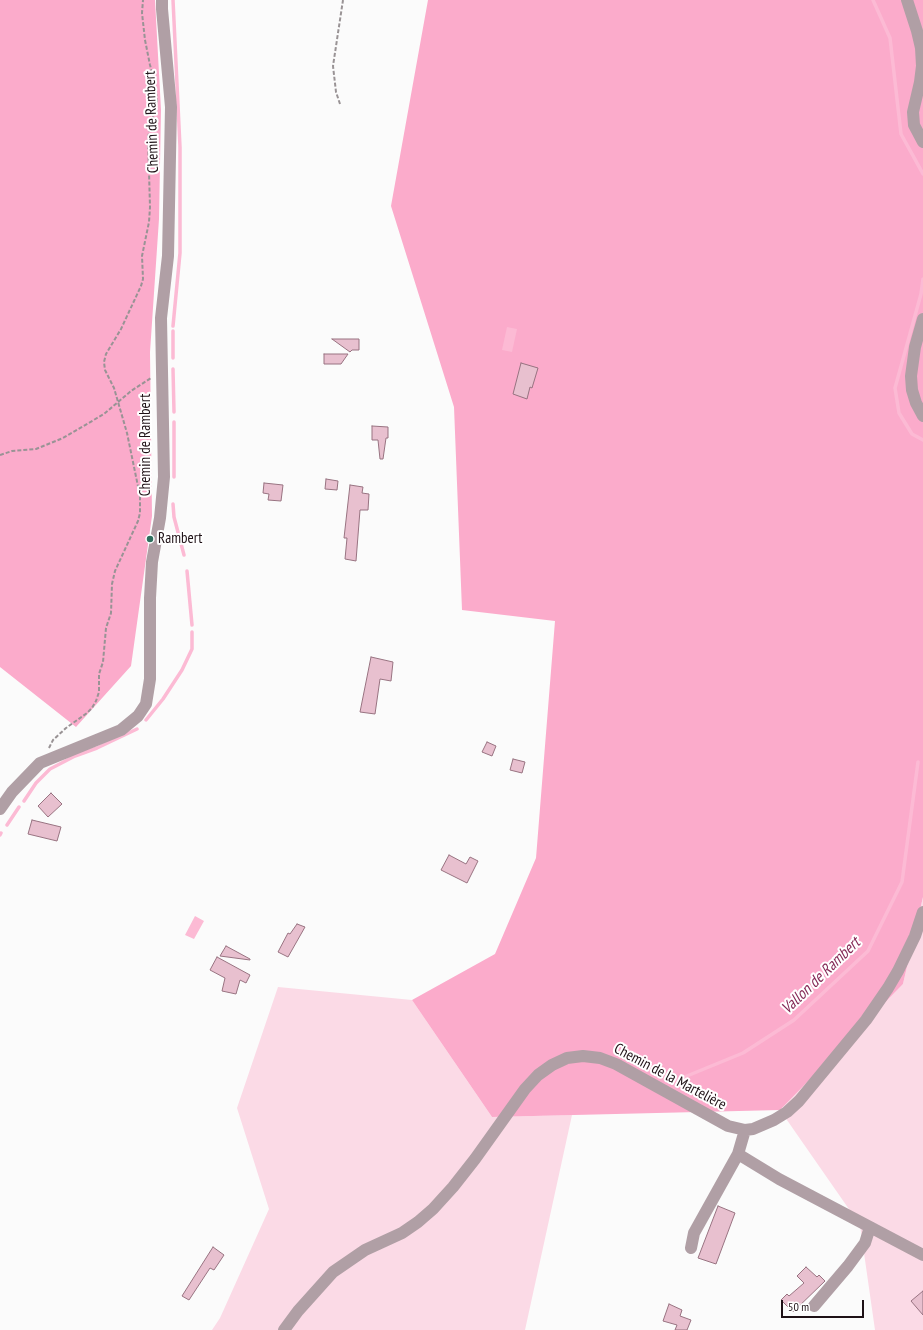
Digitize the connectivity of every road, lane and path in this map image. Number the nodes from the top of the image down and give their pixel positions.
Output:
1 (143, 0) edge
2 (162, 0) edge
3 (343, 0) edge
4 (907, 0) edge
5 (340, 104) dead end
6 (923, 142) edge
7 (923, 319) edge
8 (162, 370) junction
9 (118, 402) junction
10 (923, 416) edge
11 (0, 456) edge
12 (40, 763) junction
13 (0, 809) edge
14 (923, 912) edge
15 (745, 1130) junction
16 (738, 1154) junction
17 (870, 1227) junction
18 (691, 1248) dead end
19 (923, 1255) edge
20 (814, 1306) dead end
21 (284, 1330) edge

1 - 9 path
2 - 8 street, Chemin de Rambert
3 - 5 path
4 - 6 street
7 - 10 street
8 - 9 path
8 - 12 street, Chemin de Rambert
9 - 11 path
9 - 12 path
12 - 13 street, Chemin de Rambert
14 - 15 street, Chemin de la Martelière
15 - 16 street
15 - 21 street, Chemin de la Martelière
16 - 17 street
16 - 18 street
17 - 19 street
17 - 20 street

